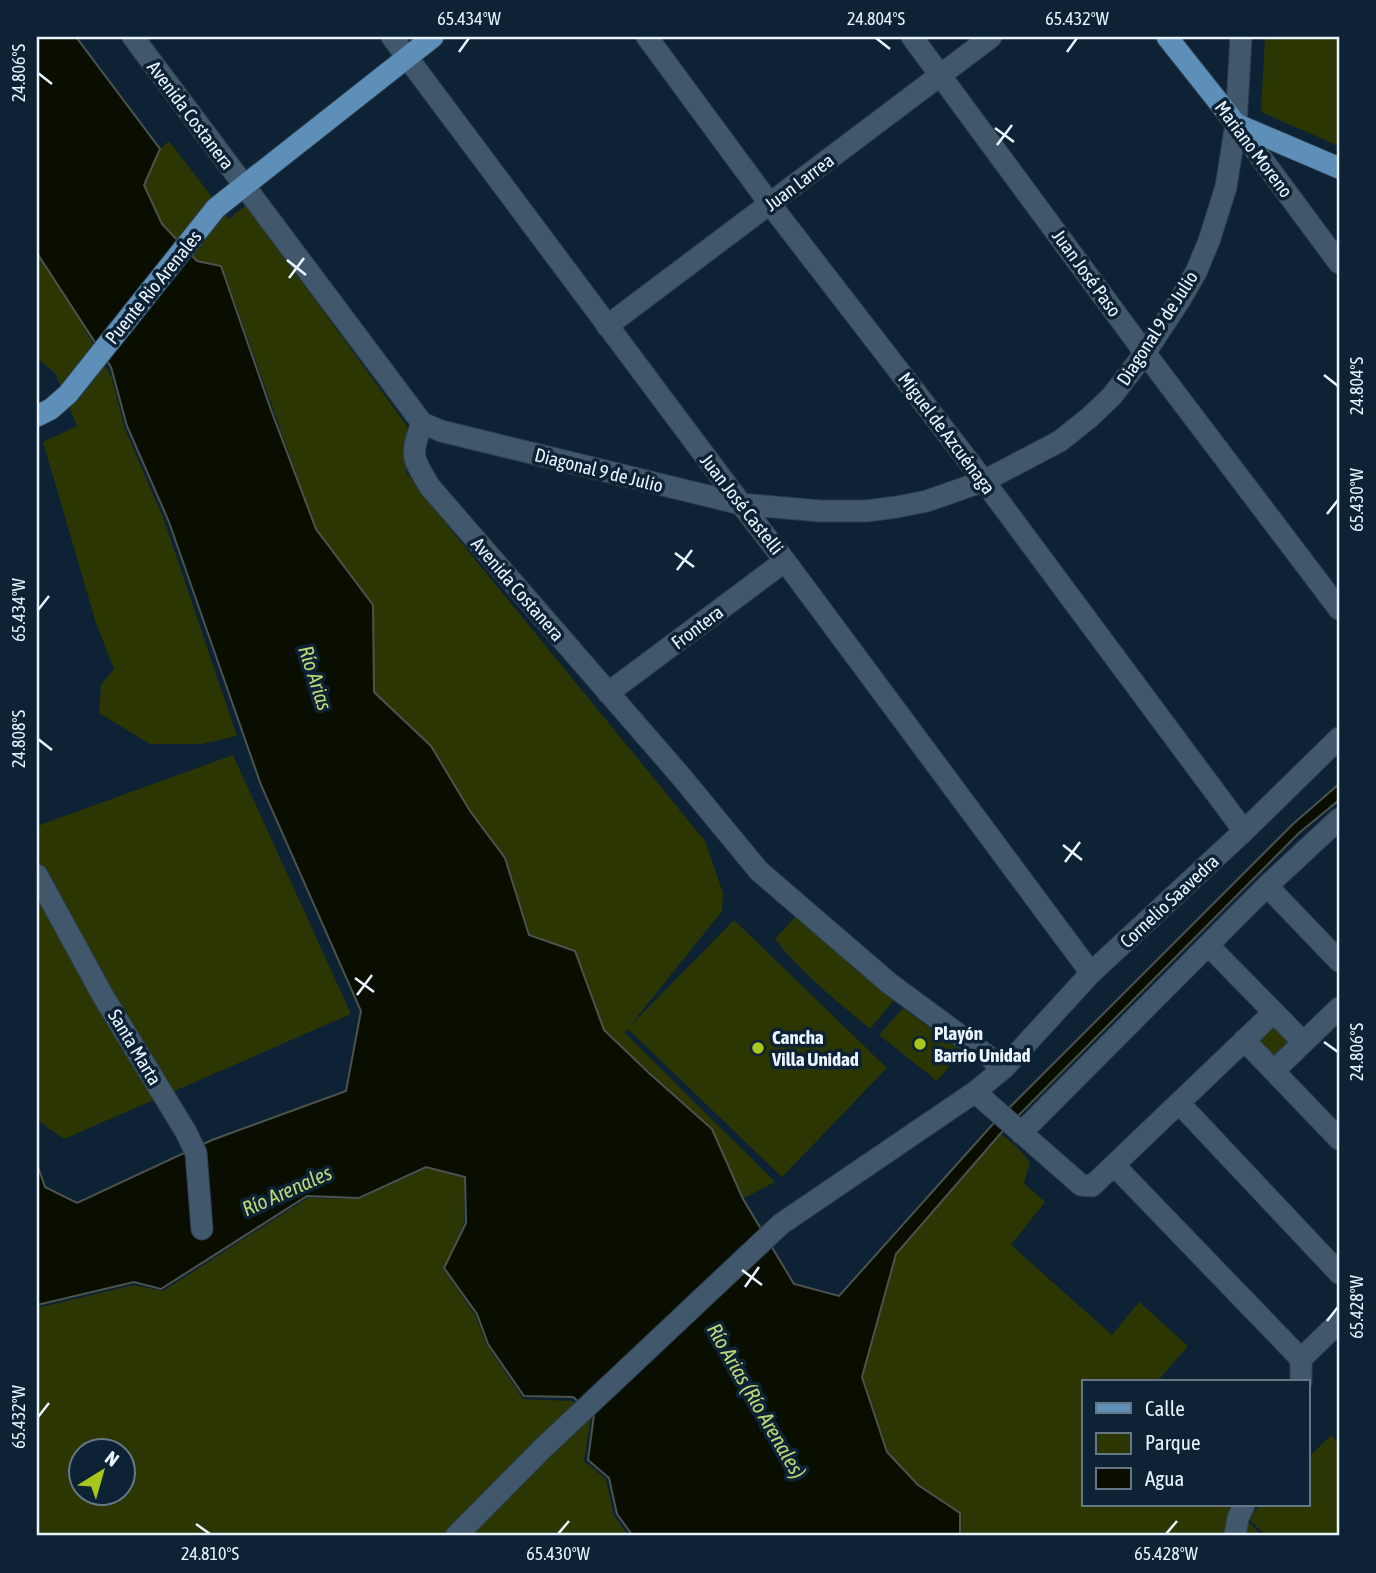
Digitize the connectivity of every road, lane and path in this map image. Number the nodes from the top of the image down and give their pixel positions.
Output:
1 (133, 37) edge
2 (392, 37) edge
3 (433, 37) edge
4 (647, 37) edge
5 (912, 37) edge
6 (991, 37) edge
7 (1167, 37) edge
8 (1241, 37) edge
9 (407, 57) junction
10 (941, 74) junction
11 (1236, 124) junction
12 (1339, 168) edge
13 (244, 186) junction
14 (771, 204) junction
15 (1339, 263) edge
16 (607, 326) junction
17 (1145, 353) junction
18 (37, 416) edge
19 (422, 423) junction
20 (984, 481) junction
21 (741, 504) junction
22 (785, 561) junction
23 (1339, 609) edge
24 (608, 694) junction
25 (1339, 738) edge
26 (1339, 819) edge
27 (1244, 831) junction
28 (37, 875) edge
29 (1267, 886) junction
30 (1209, 946) junction
31 (1339, 961) edge
32 (1091, 973) junction
33 (1339, 1008) edge
34 (1273, 1013) junction
35 (1244, 1040) junction
36 (1303, 1042) junction
37 (1004, 1068) junction
38 (1274, 1071) junction
39 (975, 1092) junction
40 (1179, 1102) junction
41 (1021, 1133) junction
42 (1339, 1139) edge
43 (1114, 1165) junction
44 (202, 1229) dead end
45 (1339, 1273) edge
46 (1339, 1322) edge
47 (1301, 1359) junction
48 (1301, 1380) edge
49 (1244, 1506) edge
50 (456, 1536) edge
51 (1235, 1536) edge

1 - 13 street, Avenida Costanera
2 - 9 street, Juan José Castelli
3 - 9 main road, Puente Rio Arenales
4 - 14 street, Miguel de Azcuénaga
5 - 10 street, Juan José Paso
6 - 10 street, Juan Larrea
7 - 11 main road, Mariano Moreno
8 - 11 street, Diagonal 9 de Julio
9 - 13 main road, Puente Rio Arenales
9 - 16 street, Juan José Castelli
10 - 14 street, Juan Larrea
10 - 17 street, Juan José Paso
11 - 12 main road
11 - 15 street, Mariano Moreno
11 - 17 street, Diagonal 9 de Julio
13 - 18 main road, Puente Rio Arenales
13 - 19 street, Avenida Costanera
14 - 16 street, Juan Larrea
14 - 20 street, Miguel de Azcuénaga
16 - 21 street, Juan José Castelli
17 - 20 street, Diagonal 9 de Julio
17 - 23 street, Juan José Paso
19 - 21 street, Diagonal 9 de Julio
19 - 24 street, Avenida Costanera
20 - 21 street, Diagonal 9 de Julio
20 - 27 street, Miguel de Azcuénaga
21 - 22 street, Juan José Castelli
22 - 24 street, Frontera
22 - 32 street, Juan José Castelli
24 - 37 street, Avenida Costanera
25 - 27 street, Cornelio Saavedra
26 - 29 street
27 - 32 street, Cornelio Saavedra
28 - 44 street, Santa Marta
29 - 30 street
29 - 31 street
30 - 34 street
30 - 41 street
32 - 37 street, Cornelio Saavedra
33 - 36 street
34 - 35 street
34 - 36 street
35 - 38 street
35 - 40 street
36 - 38 street
37 - 39 street, Cornelio Saavedra
38 - 42 street
39 - 41 street
39 - 50 street, Cornelio Saavedra
40 - 43 street
40 - 45 street
41 - 43 street
43 - 47 street
46 - 47 street
47 - 48 street
49 - 51 street

